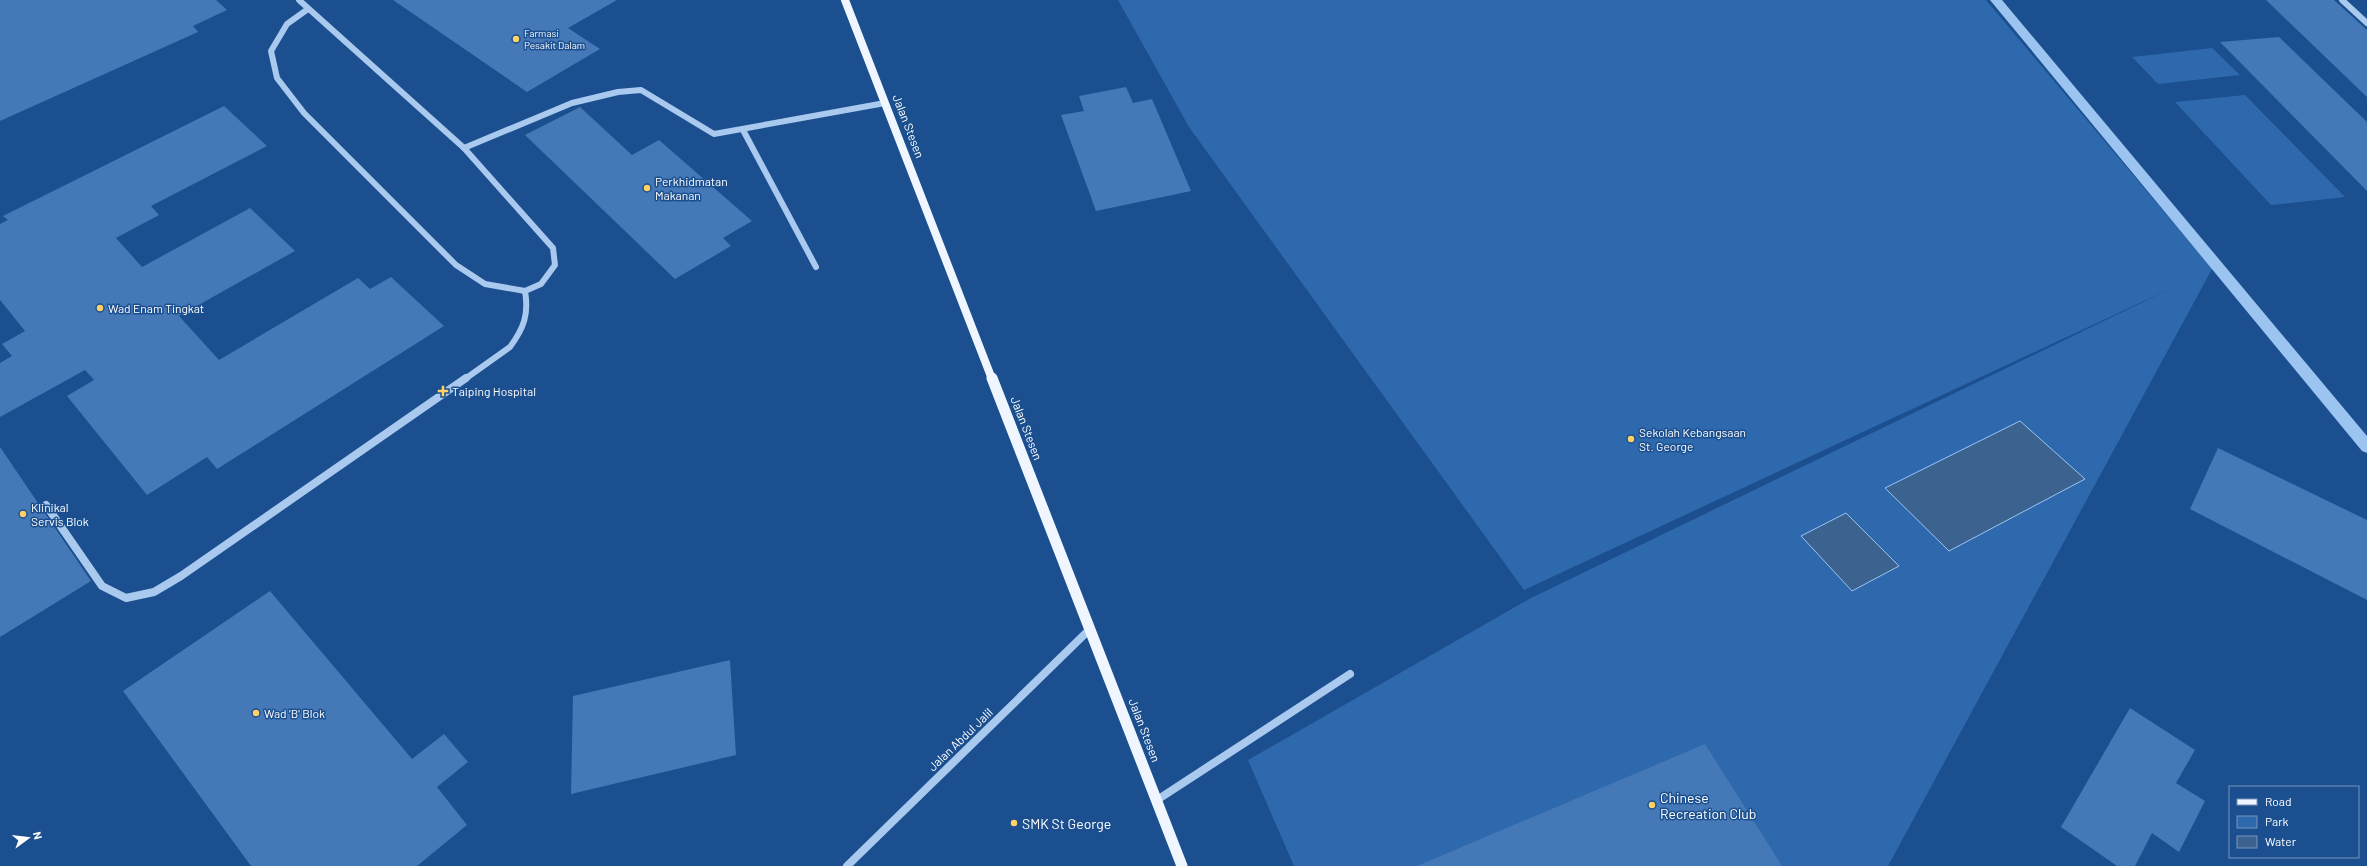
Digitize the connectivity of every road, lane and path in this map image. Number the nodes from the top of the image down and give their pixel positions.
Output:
1 (299, 0) edge
2 (845, 0) edge
3 (2342, 0) edge
4 (308, 9) junction
5 (2367, 23) edge
6 (885, 103) junction
7 (743, 130) junction
8 (464, 148) junction
9 (816, 267) dead end
10 (525, 291) junction
11 (46, 505) dead end
12 (1090, 629) junction
13 (1350, 674) dead end
14 (1157, 800) junction
15 (847, 866) edge
16 (1182, 866) edge

1 - 4 street
2 - 6 main road, Jalan Stesen
3 - 5 street
4 - 8 street
4 - 10 street
6 - 7 street
6 - 12 main road, Jalan Stesen
7 - 8 street
7 - 9 street
8 - 10 street
10 - 11 street
12 - 14 main road, Jalan Stesen
12 - 15 street, Jalan Abdul Jalil
13 - 14 street
14 - 16 main road, Jalan Stesen

